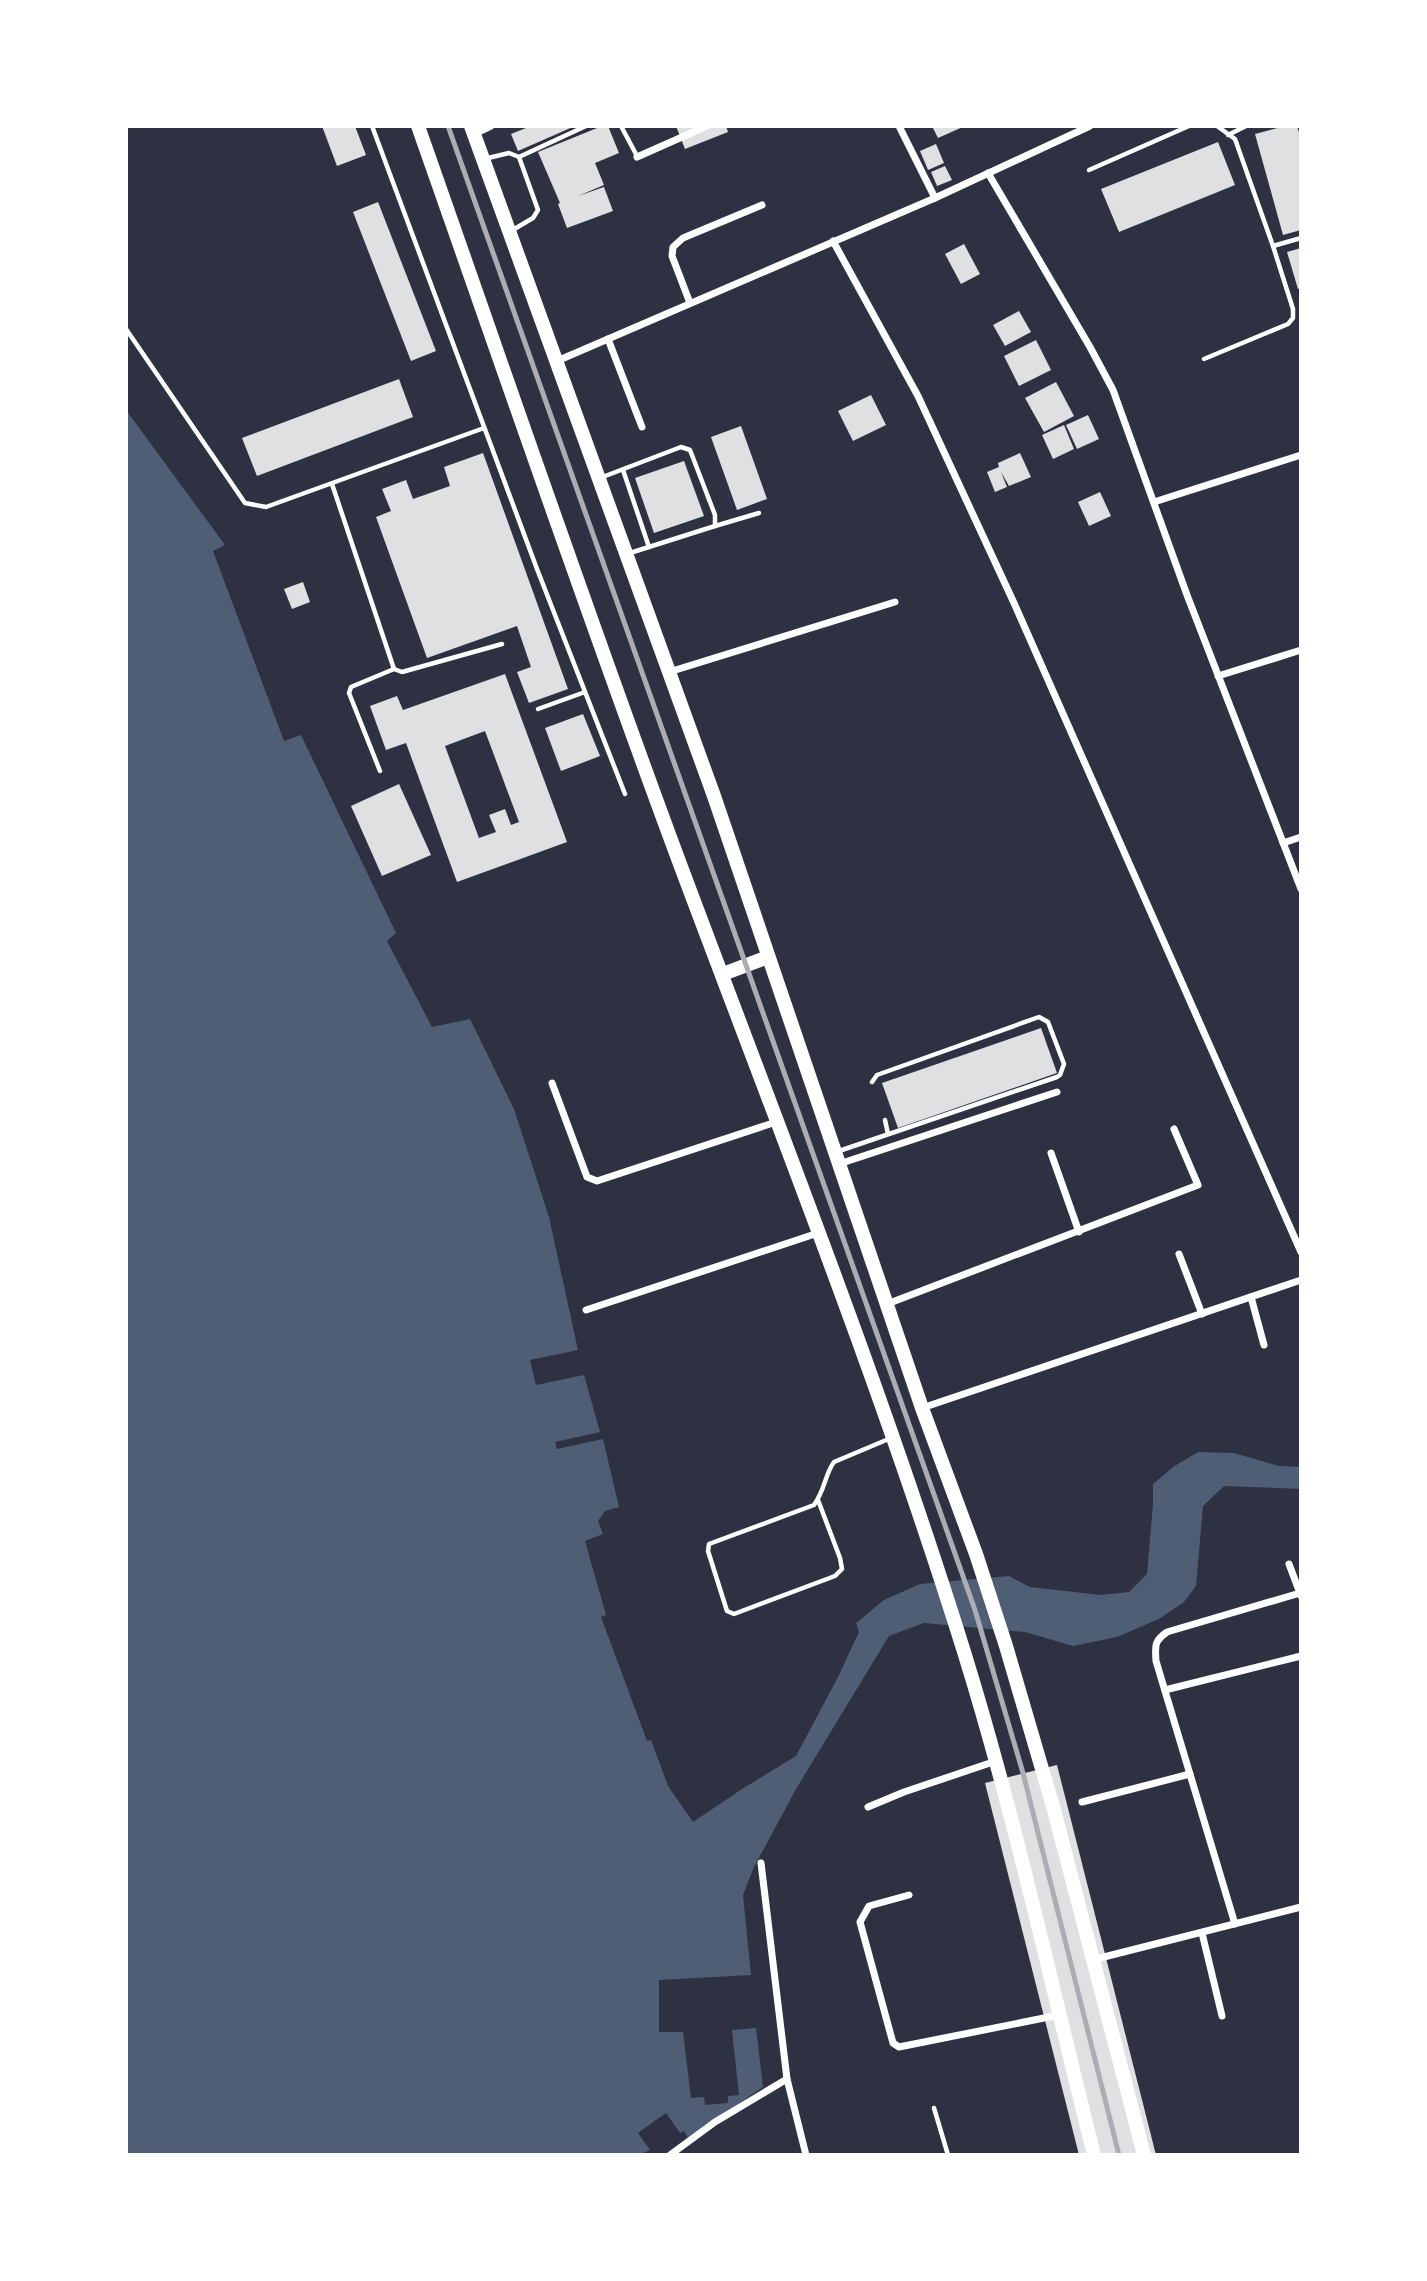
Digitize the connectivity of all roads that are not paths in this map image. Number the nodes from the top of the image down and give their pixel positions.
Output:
1 (372, 126) edge
2 (418, 126) edge
3 (491, 126) edge
4 (586, 126) edge
5 (621, 126) edge
6 (707, 126) edge
7 (899, 126) edge
8 (1090, 126) edge
9 (1189, 126) edge
10 (1217, 126) edge
11 (1246, 126) edge
12 (473, 130) edge
13 (1227, 135) junction
14 (519, 157) junction
15 (638, 157) joint
16 (483, 159) junction
17 (1089, 170) dead end
18 (988, 173) junction
19 (935, 198) junction
20 (762, 205) dead end
21 (510, 232) junction
22 (1301, 238) edge
23 (833, 241) junction
24 (1273, 246) junction
25 (690, 303) junction
26 (126, 329) edge
27 (608, 339) junction
28 (1204, 359) dead end
29 (557, 361) junction
30 (642, 427) dead end
31 (484, 428) junction
32 (1301, 455) edge
33 (622, 470) junction
34 (599, 479) junction
35 (332, 484) junction
36 (1154, 502) junction
37 (759, 513) dead end
38 (715, 526) junction
39 (649, 547) junction
40 (626, 554) junction
41 (895, 602) dead end
42 (502, 644) dead end
43 (1301, 650) edge
44 (394, 669) junction
45 (669, 672) junction
46 (1218, 676) junction
47 (585, 692) junction
48 (538, 709) dead end
49 (380, 771) dead end
50 (625, 794) dead end
51 (1301, 837) edge
52 (1283, 843) junction
53 (1301, 889) edge
54 (768, 957) junction
55 (723, 974) junction
56 (872, 1082) dead end
57 (552, 1083) dead end
58 (1057, 1092) dead end
59 (885, 1120) dead end
60 (776, 1122) junction
61 (1174, 1129) dead end
62 (888, 1134) junction
63 (1051, 1153) dead end
64 (837, 1158) junction
65 (1079, 1232) junction
66 (818, 1233) junction
67 (1301, 1252) edge
68 (1179, 1254) dead end
69 (1301, 1280) edge
70 (1251, 1297) junction
71 (886, 1304) junction
72 (586, 1310) dead end
73 (1202, 1314) junction
74 (1264, 1345) dead end
75 (922, 1408) junction
76 (891, 1438) junction
77 (818, 1500) junction
78 (1289, 1564) dead end
79 (1300, 1595) edge
80 (1301, 1656) edge
81 (1165, 1690) junction
82 (996, 1761) junction
83 (1190, 1774) junction
84 (1082, 1802) dead end
85 (868, 1807) dead end
86 (761, 1863) dead end
87 (909, 1895) dead end
88 (1301, 1907) edge
89 (1235, 1924) junction
90 (1202, 1933) junction
91 (1092, 1960) junction
92 (1059, 2015) junction
93 (1222, 2016) dead end
94 (787, 2079) junction
95 (934, 2108) dead end
96 (670, 2155) edge
97 (806, 2155) edge
98 (948, 2155) edge
99 (1094, 2155) edge
100 (1144, 2155) edge

1 - 31 lane
2 - 55 highway
3 - 12 street
4 - 14 lane
5 - 15 lane
6 - 15 street
7 - 19 street
8 - 18 street
9 - 17 lane
10 - 13 lane
11 - 13 lane
12 - 16 highway
13 - 24 lane
14 - 16 lane
14 - 21 lane
16 - 21 highway
18 - 19 street
18 - 36 street
19 - 23 street
20 - 25 street
21 - 29 highway
22 - 24 lane
23 - 25 street
23 - 67 street
24 - 28 lane
25 - 27 street
26 - 35 lane
27 - 29 street
27 - 30 street
29 - 34 highway
31 - 35 lane
31 - 47 lane
32 - 36 street
33 - 34 lane
33 - 38 lane
33 - 39 lane
34 - 40 highway
35 - 44 lane
36 - 46 street
37 - 38 lane
38 - 39 lane
39 - 40 lane
40 - 45 highway
41 - 45 street
42 - 44 lane
43 - 46 street
44 - 49 lane
45 - 54 highway
46 - 52 street
47 - 48 lane
47 - 50 lane
51 - 52 street
52 - 53 street
54 - 55 highway
54 - 64 highway
55 - 60 highway
56 - 62 lane
57 - 60 street
58 - 64 street
59 - 62 lane
60 - 66 highway
61 - 65 street
62 - 64 lane
63 - 65 street
64 - 71 highway
65 - 71 street
66 - 72 street
66 - 76 highway
68 - 73 street
69 - 70 street
70 - 73 street
70 - 74 street
71 - 75 highway
73 - 75 street
75 - 91 highway
76 - 77 lane
76 - 82 highway
77 - 77 lane
78 - 79 street
79 - 81 street
80 - 81 street
81 - 83 street
82 - 85 street
82 - 92 highway
83 - 84 street
83 - 89 street
86 - 94 street
87 - 92 street
88 - 89 street
89 - 90 street
90 - 91 street
90 - 93 street
91 - 100 highway
92 - 99 highway
94 - 96 street
94 - 97 street
95 - 98 lane

